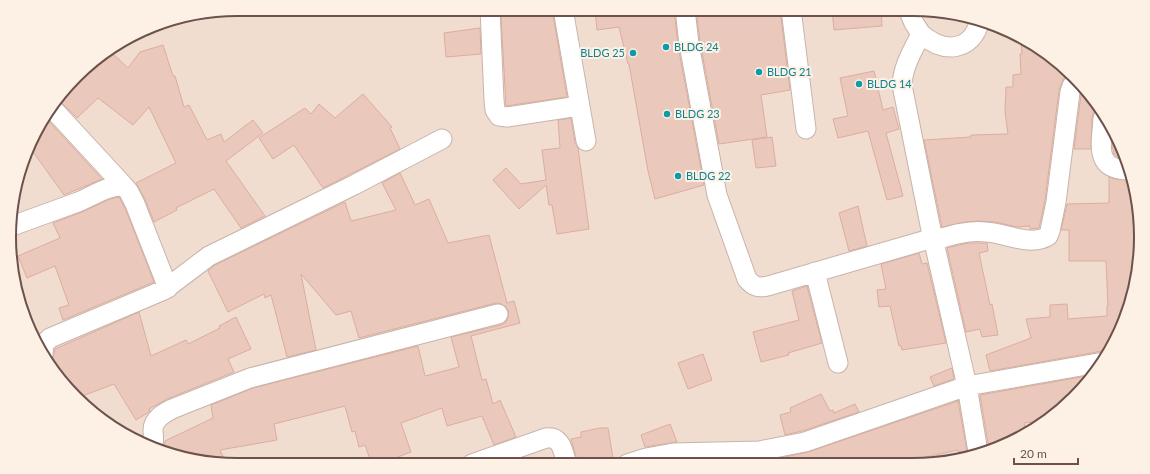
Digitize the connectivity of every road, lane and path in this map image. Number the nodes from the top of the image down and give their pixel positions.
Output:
1 (490, 16) edge
2 (564, 16) edge
3 (686, 16) edge
4 (792, 16) edge
5 (911, 16) edge
6 (978, 26) edge
7 (921, 34) junction
8 (1074, 86) edge
9 (579, 106) junction
10 (55, 111) edge
11 (1103, 124) edge
12 (806, 129) dead end
13 (442, 139) dead end
14 (586, 141) dead end
15 (1123, 170) edge
16 (124, 186) junction
17 (16, 225) edge
18 (934, 240) junction
19 (815, 272) junction
20 (168, 288) junction
21 (498, 314) dead end
22 (44, 344) edge
23 (838, 363) dead end
24 (1094, 364) edge
25 (967, 386) junction
26 (153, 441) edge
27 (977, 448) edge
28 (489, 458) edge
29 (565, 458) edge
30 (646, 458) edge

1 - 9 street
2 - 9 street
3 - 19 street
4 - 12 street
5 - 7 street
6 - 7 street
7 - 18 street
8 - 18 street
9 - 14 street
10 - 16 street
11 - 15 street
13 - 20 street
16 - 17 street
16 - 20 street
18 - 19 street
18 - 25 street
19 - 23 street
20 - 22 street
21 - 26 street
24 - 25 street
25 - 27 street
25 - 30 street
28 - 29 street

